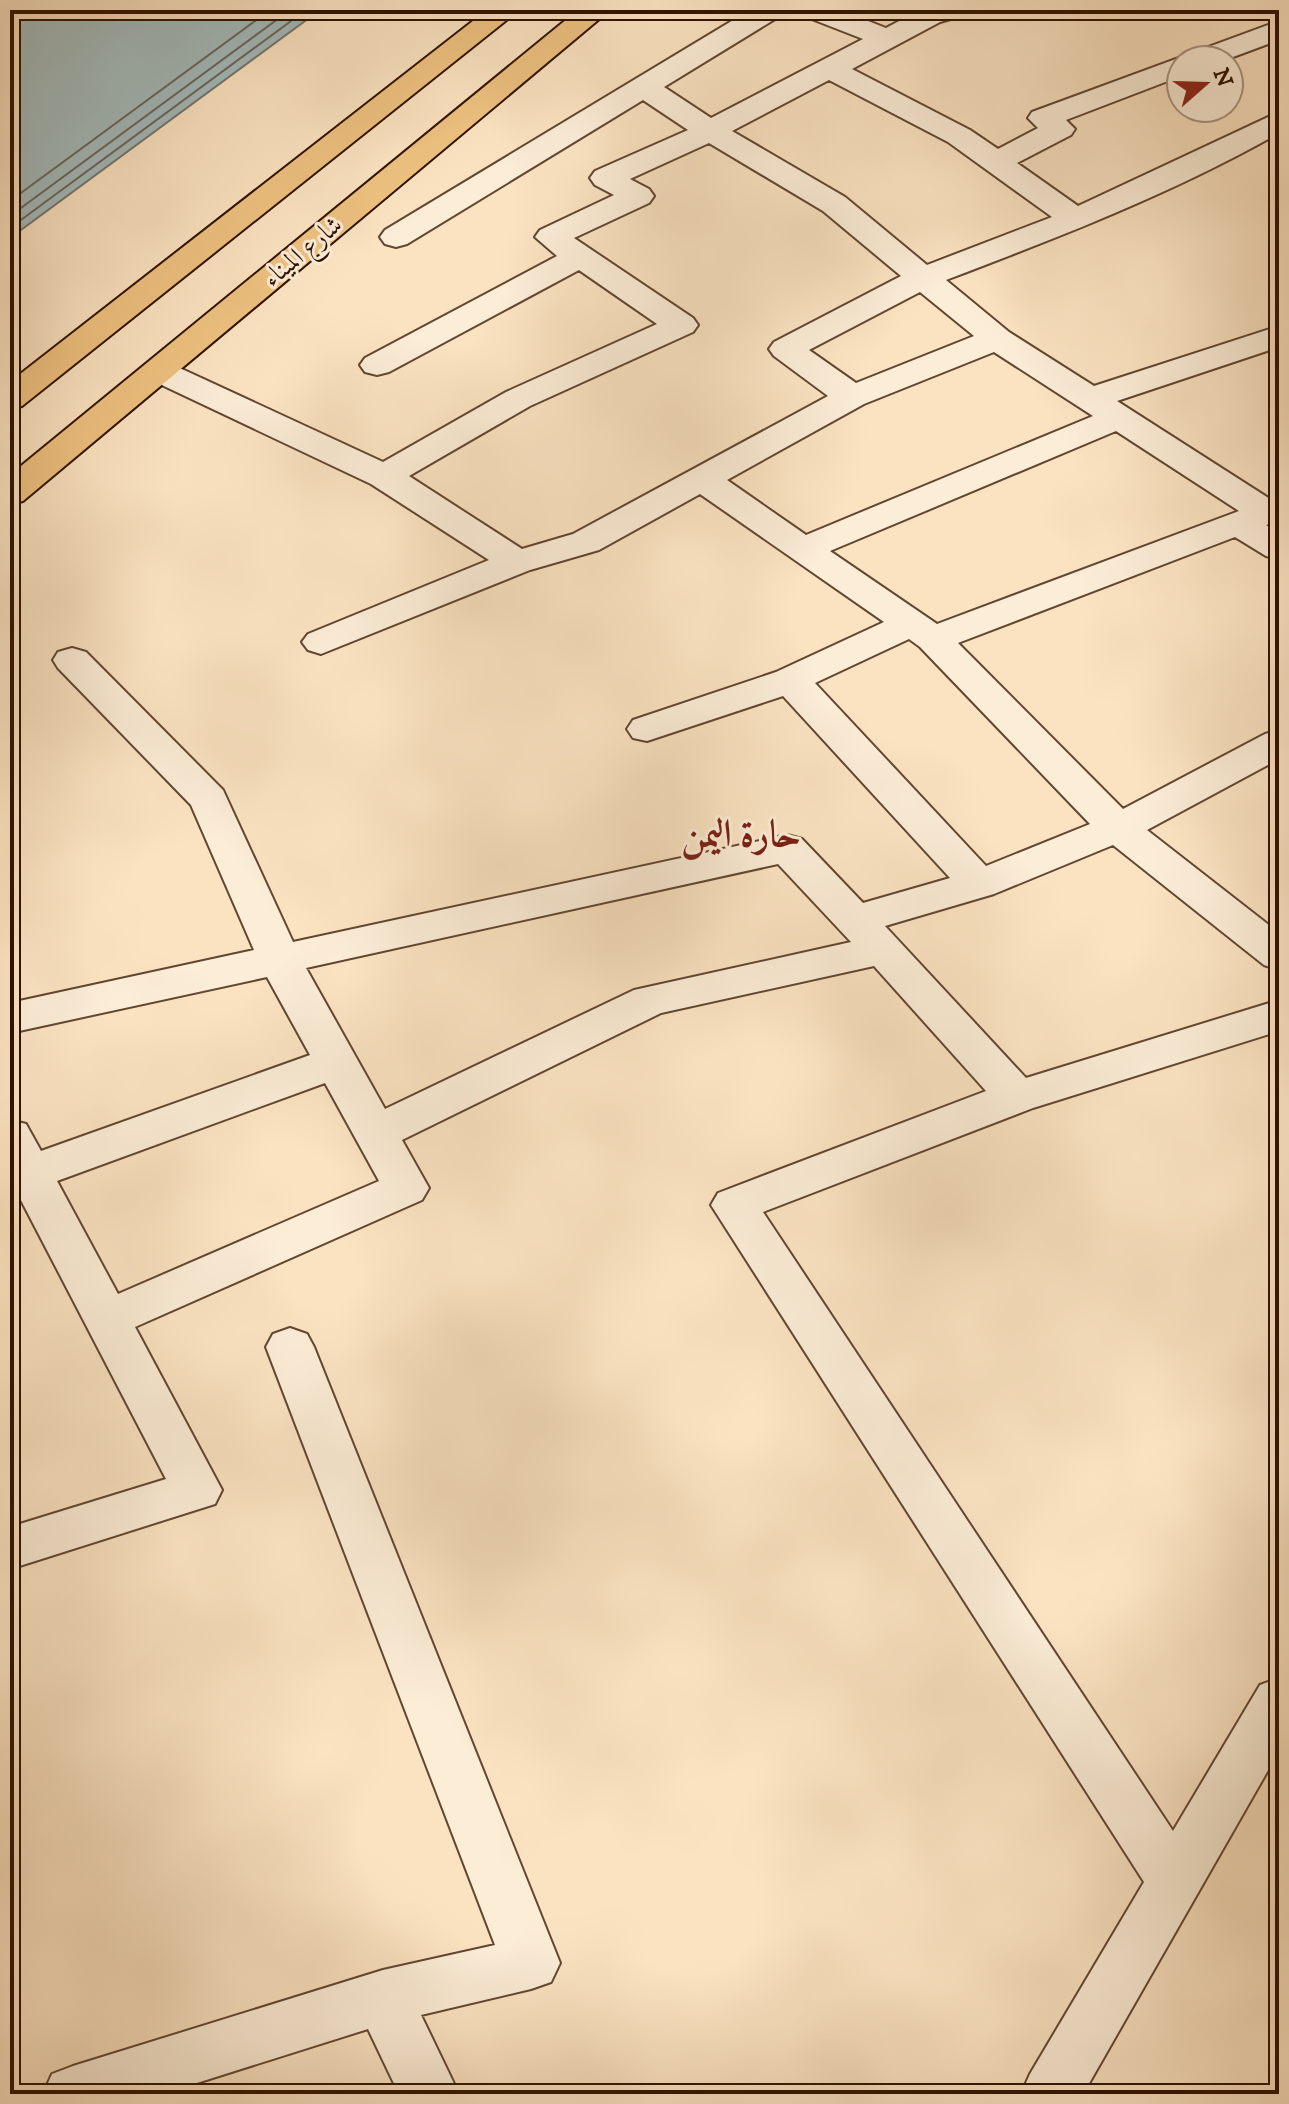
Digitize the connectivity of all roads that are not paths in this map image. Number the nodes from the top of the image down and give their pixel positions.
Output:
1 (505, 10) edge
2 (596, 10) edge
3 (770, 10) edge
4 (814, 10) edge
5 (951, 10) edge
6 (1279, 30) edge
7 (889, 39) junction
8 (1241, 44) edge
9 (832, 70) junction
10 (1165, 72) edge
11 (644, 87) junction
12 (1279, 121) edge
13 (710, 131) junction
14 (996, 162) junction
15 (1076, 219) junction
16 (396, 237) dead end
17 (579, 257) junction
18 (922, 278) junction
19 (1279, 336) edge
20 (997, 339) junction
21 (377, 365) dead end
22 (159, 371) junction
23 (852, 397) junction
24 (10, 399) edge
25 (1106, 407) junction
26 (384, 476) junction
27 (702, 479) junction
28 (10, 493) edge
29 (1261, 515) edge
30 (1279, 548) edge
31 (803, 549) junction
32 (517, 562) junction
33 (922, 632) junction
34 (321, 642) dead end
35 (72, 660) dead end
36 (790, 680) junction
37 (647, 729) dead end
38 (1279, 743) edge
39 (1118, 828) junction
40 (979, 884) junction
41 (869, 935) junction
42 (1279, 955) edge
43 (279, 959) junction
44 (1279, 1015) edge
45 (10, 1018) edge
46 (336, 1062) junction
47 (1017, 1097) junction
48 (376, 1133) junction
49 (20, 1154) edge
50 (108, 1319) junction
51 (290, 1347) dead end
52 (10, 1548) edge
53 (1279, 1701) edge
54 (1174, 1880) junction
55 (383, 1997) junction
56 (73, 2094) edge
57 (429, 2094) edge
58 (1051, 2094) edge

1 - 24 main road
2 - 22 main road, شارع الميناء
3 - 11 street
4 - 7 street
5 - 7 street
6 - 8 street
7 - 9 street
9 - 13 street
9 - 14 street
10 - 14 street
11 - 13 street
11 - 16 street
12 - 15 street
13 - 17 street
13 - 18 street
14 - 15 street
15 - 18 street
17 - 21 street
17 - 26 street
18 - 20 street
18 - 23 street
19 - 25 street
20 - 23 street
20 - 25 street
22 - 26 street
22 - 28 main road, شارع الميناء
23 - 27 street
25 - 29 street
25 - 31 street
26 - 32 street
27 - 31 street
27 - 32 street
29 - 30 street
29 - 33 street
31 - 33 street
32 - 34 street
33 - 36 street
33 - 39 street
35 - 43 street
36 - 37 street
36 - 40 street
38 - 39 street
39 - 40 street
39 - 42 street
40 - 41 street
41 - 43 street
41 - 47 street
41 - 48 street
43 - 45 street
43 - 46 street
44 - 47 street
46 - 48 street
46 - 49 street
47 - 54 street
48 - 50 street
49 - 50 street
50 - 52 street
51 - 55 street
53 - 54 street
54 - 58 street
55 - 56 street
55 - 57 street

